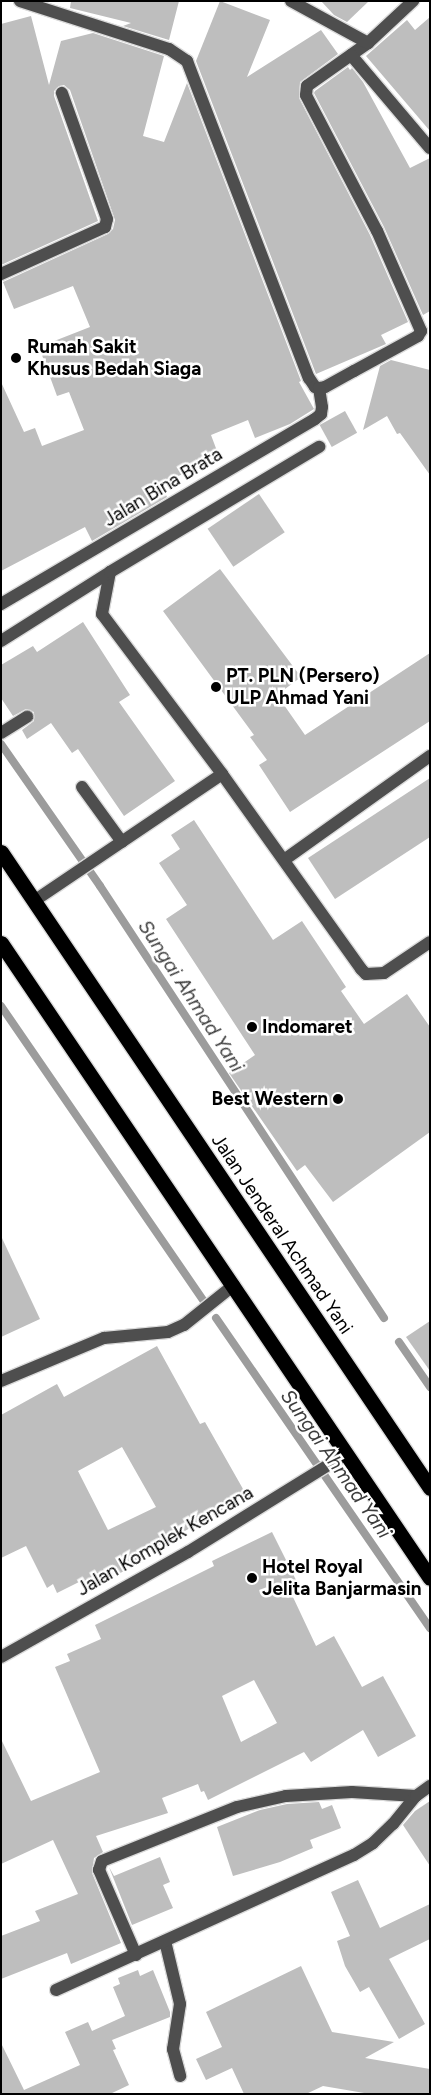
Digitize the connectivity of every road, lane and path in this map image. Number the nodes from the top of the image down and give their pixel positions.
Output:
1 (20, 1) edge
2 (291, 1) edge
3 (413, 1) edge
4 (368, 43) junction
5 (351, 55) junction
6 (62, 93) dead end
7 (430, 148) edge
8 (1, 274) edge
9 (319, 388) junction
10 (319, 447) dead end
11 (110, 572) junction
12 (1, 604) edge
13 (1, 641) edge
14 (28, 716) dead end
15 (4, 732) edge
16 (430, 756) edge
17 (222, 774) junction
18 (82, 788) dead end
19 (122, 842) junction
20 (1, 852) edge
21 (284, 860) junction
22 (34, 901) junction
23 (430, 942) edge
24 (1, 944) edge
25 (234, 1286) junction
26 (1, 1381) edge
27 (346, 1454) junction
28 (430, 1488) edge
29 (430, 1578) edge
30 (1, 1657) edge
31 (430, 1786) edge
32 (416, 1796) junction
33 (165, 1941) junction
34 (136, 1955) junction
35 (56, 1990) dead end
36 (180, 2076) dead end

1 - 9 street
2 - 4 street
3 - 4 street
4 - 5 street
5 - 7 street
5 - 9 street
6 - 8 street
9 - 12 street, Jalan Bina Brata
10 - 11 street
11 - 13 street
11 - 17 street
14 - 15 street
16 - 21 street
17 - 19 street
17 - 21 street
18 - 19 street
19 - 22 street
20 - 22 highway, Jalan Jenderal Achmad Yani
21 - 23 street
22 - 28 highway, Jalan Jenderal Achmad Yani
24 - 25 highway
25 - 26 street
25 - 27 highway
27 - 29 highway
27 - 30 street, Jalan Komplek Kencana
31 - 32 street
32 - 33 street
32 - 34 street
33 - 34 street
33 - 36 street
34 - 35 street

